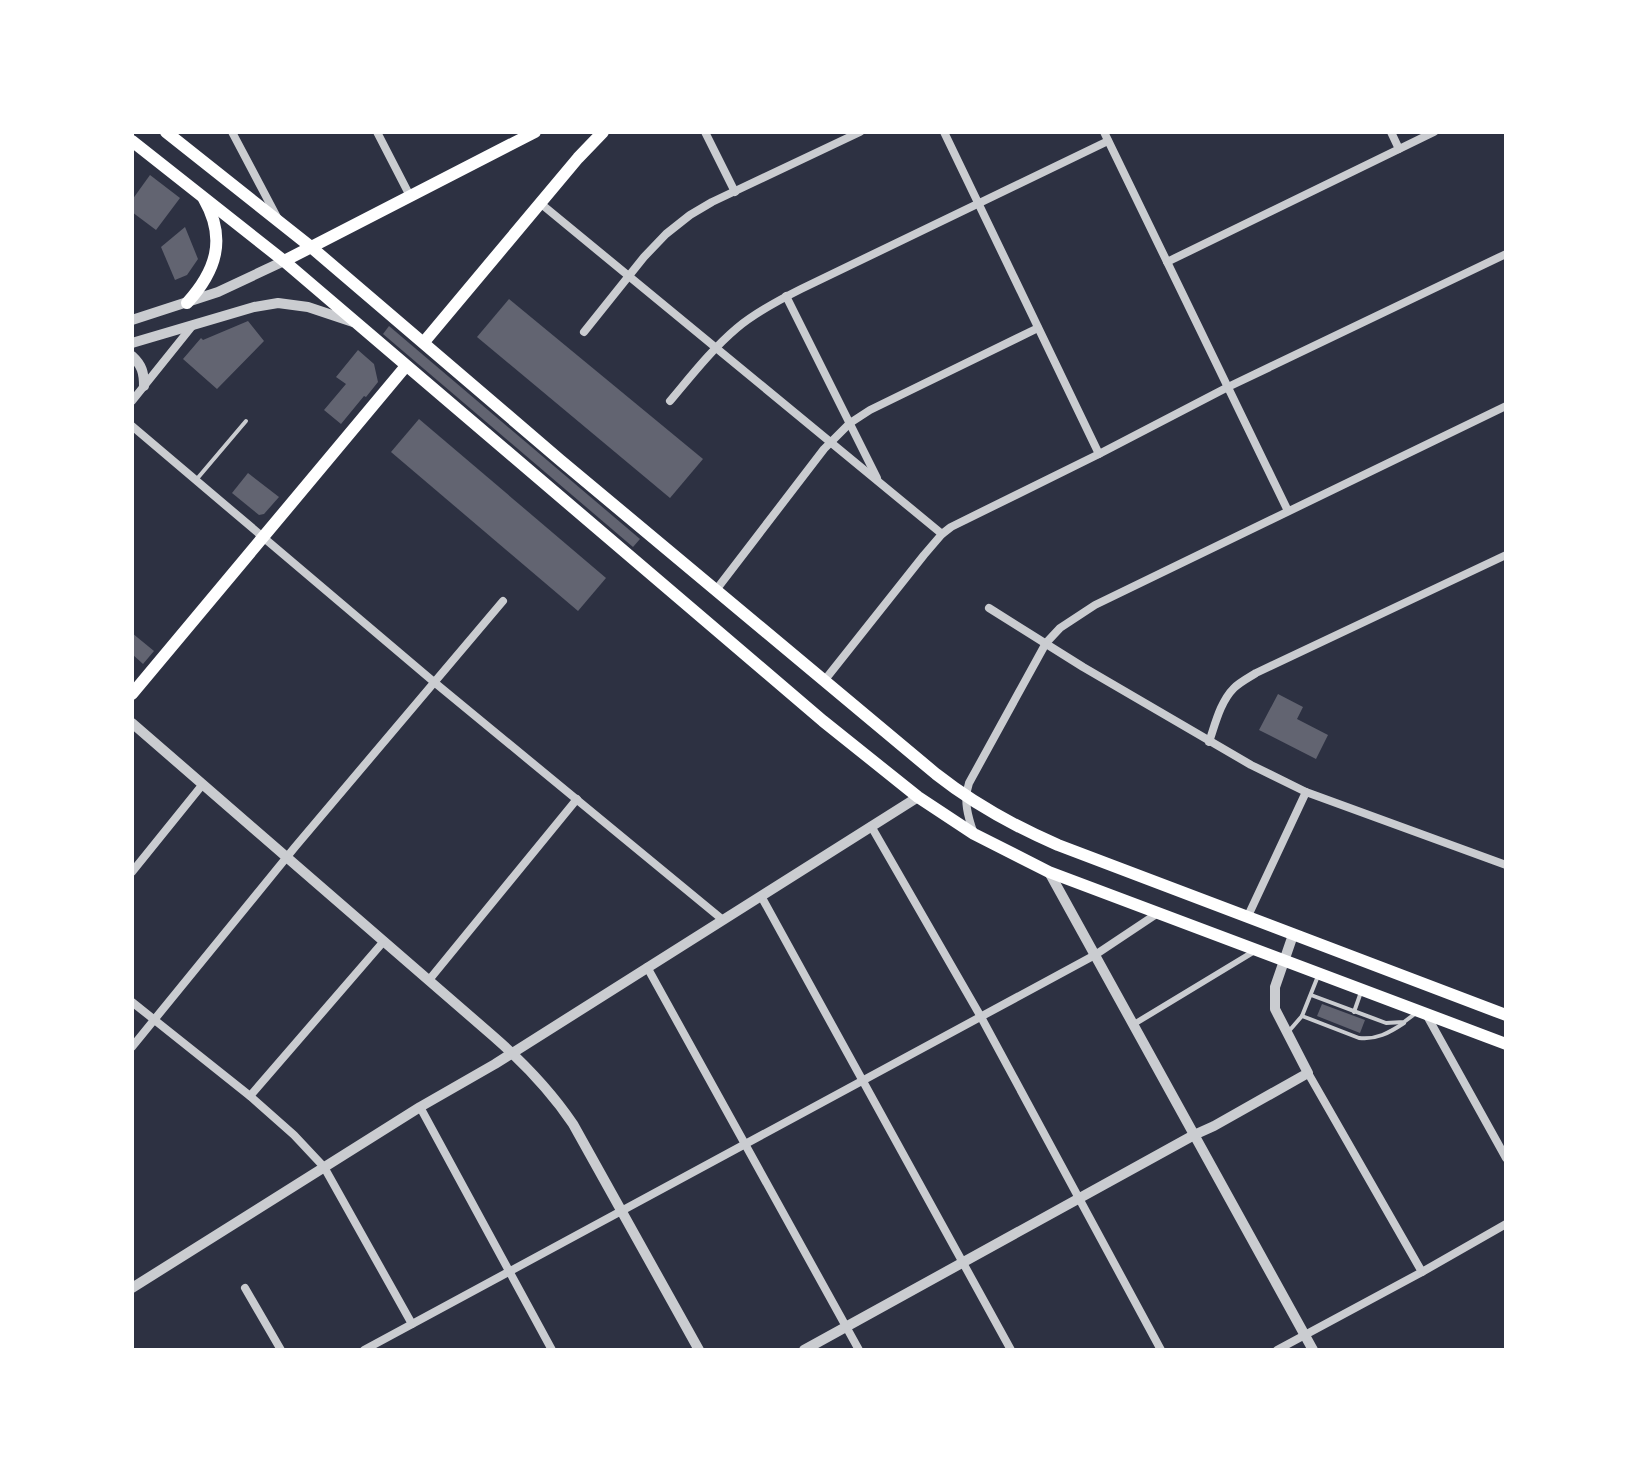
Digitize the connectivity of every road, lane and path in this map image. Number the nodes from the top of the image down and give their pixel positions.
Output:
1 (166, 132) edge
2 (232, 132) edge
3 (377, 132) edge
4 (535, 132) edge
5 (603, 132) edge
6 (705, 132) edge
7 (860, 132) edge
8 (944, 132) edge
9 (1391, 132) edge
10 (1434, 132) edge
11 (517, 136) edge
12 (1106, 136) edge
13 (132, 141) edge
14 (1399, 149) junction
15 (735, 192) junction
16 (203, 196) junction
17 (410, 196) junction
18 (540, 203) junction
19 (978, 203) junction
20 (278, 220) junction
21 (311, 247) junction
22 (1506, 254) edge
23 (284, 261) junction
24 (1167, 262) junction
25 (630, 277) junction
26 (786, 296) junction
27 (187, 303) junction
28 (132, 320) edge
29 (358, 324) junction
30 (193, 325) junction
31 (1038, 328) junction
32 (584, 332) dead end
33 (424, 342) junction
34 (132, 343) edge
35 (716, 348) junction
36 (132, 356) edge
37 (406, 366) junction
38 (144, 386) junction
39 (1228, 387) junction
40 (132, 401) edge
41 (670, 401) dead end
42 (1506, 406) edge
43 (246, 421) dead end
44 (850, 423) junction
45 (132, 426) edge
46 (831, 442) junction
47 (1099, 454) junction
48 (196, 480) junction
49 (878, 481) junction
50 (1288, 511) junction
51 (942, 534) junction
52 (263, 537) junction
53 (1506, 555) edge
54 (716, 590) junction
55 (503, 601) dead end
56 (989, 608) dead end
57 (1046, 643) junction
58 (824, 681) junction
59 (434, 682) junction
60 (132, 694) edge
61 (132, 723) edge
62 (1209, 742) junction
63 (203, 784) junction
64 (1306, 792) junction
65 (918, 797) junction
66 (966, 797) junction
67 (577, 799) junction
68 (871, 826) junction
69 (974, 834) junction
70 (287, 856) junction
71 (1506, 865) edge
72 (132, 872) edge
73 (1049, 872) junction
74 (761, 896) junction
75 (1158, 913) junction
76 (1247, 918) junction
77 (723, 920) junction
78 (1293, 935) junction
79 (384, 941) junction
80 (1257, 950) junction
81 (1095, 955) junction
82 (1284, 960) junction
83 (647, 967) junction
84 (1318, 973) junction
85 (429, 980) junction
86 (1362, 989) junction
87 (1311, 995) junction
88 (132, 1002) edge
89 (1354, 1012) junction
90 (1418, 1015) junction
91 (1506, 1015) edge
92 (1302, 1016) junction
93 (981, 1017) junction
94 (154, 1020) junction
95 (1134, 1024) junction
96 (1287, 1033) junction
97 (1506, 1044) edge
98 (132, 1047) edge
99 (512, 1053) junction
100 (1308, 1073) junction
101 (863, 1080) junction
102 (250, 1096) junction
103 (420, 1107) junction
104 (1194, 1135) junction
105 (745, 1144) junction
106 (1506, 1158) edge
107 (324, 1167) junction
108 (1080, 1198) junction
109 (622, 1211) junction
110 (1506, 1224) edge
111 (962, 1263) junction
112 (509, 1271) junction
113 (1422, 1272) junction
114 (132, 1288) edge
115 (245, 1288) dead end
116 (412, 1324) junction
117 (846, 1327) junction
118 (1305, 1335) junction
119 (281, 1350) edge
120 (364, 1350) edge
121 (552, 1350) edge
122 (699, 1350) edge
123 (804, 1350) edge
124 (859, 1350) edge
125 (1011, 1350) edge
126 (1161, 1350) edge
127 (1277, 1350) edge
128 (1313, 1350) edge

1 - 20 main road
2 - 20 street
3 - 17 street
4 - 11 main road
5 - 18 main road
6 - 15 street
7 - 15 street
8 - 19 street
9 - 14 street
10 - 14 street
11 - 17 main road
12 - 19 street
12 - 24 street
13 - 16 main road
14 - 24 street
15 - 25 street
16 - 23 main road
16 - 27 main road
17 - 21 main road
18 - 25 street
18 - 33 main road
19 - 26 street
19 - 31 street
20 - 21 main road
21 - 23 main road
21 - 33 main road
22 - 39 street
23 - 27 street
23 - 29 main road
24 - 39 street
25 - 32 street
25 - 35 street
26 - 35 street
26 - 44 street
27 - 28 street
29 - 30 street
29 - 37 main road
30 - 34 street
30 - 38 street
31 - 44 street
31 - 47 street
33 - 54 main road
35 - 41 street
35 - 46 street
36 - 38 street
37 - 52 main road
37 - 65 main road
38 - 40 street
39 - 47 street
39 - 50 street
42 - 50 street
43 - 48 lane
44 - 46 street
44 - 49 street
45 - 48 street
46 - 49 street
46 - 54 street
47 - 51 street
48 - 52 street
49 - 51 street
50 - 57 street
51 - 58 street
52 - 59 street
52 - 60 main road
53 - 62 street
54 - 58 main road
55 - 59 street
56 - 57 street
57 - 62 street
57 - 66 street
58 - 66 main road
59 - 67 street
59 - 70 street
61 - 63 street
62 - 64 street
63 - 70 street
63 - 72 street
64 - 71 street
64 - 76 street
65 - 68 street
65 - 69 main road
66 - 69 street
66 - 76 main road
67 - 77 street
67 - 85 street
68 - 74 street
68 - 93 street
69 - 73 main road
70 - 79 street
70 - 94 street
73 - 75 main road
73 - 81 street
74 - 77 street
74 - 101 street
75 - 80 main road
75 - 81 street
76 - 78 main road
77 - 83 street
78 - 82 street
78 - 91 main road
79 - 85 street
79 - 102 street
80 - 82 main road
80 - 95 street
81 - 93 street
81 - 95 street
82 - 84 main road
82 - 96 street
83 - 99 street
83 - 105 street
84 - 86 main road
84 - 87 lane
85 - 99 street
86 - 89 lane
86 - 90 main road
87 - 89 lane
87 - 92 lane
88 - 94 street
89 - 90 lane
90 - 92 lane
90 - 97 main road
90 - 106 street
92 - 96 lane
93 - 101 street
93 - 108 street
94 - 98 street
94 - 102 street
95 - 104 street
96 - 100 street
99 - 103 street
99 - 109 street
100 - 104 street
100 - 113 street
101 - 105 street
101 - 111 street
102 - 107 street
103 - 107 street
103 - 112 street
104 - 108 street
104 - 118 street
105 - 109 street
105 - 117 street
107 - 114 street
107 - 116 street
108 - 111 street
108 - 126 street
109 - 112 street
109 - 122 street
110 - 113 street
111 - 117 street
111 - 125 street
112 - 116 street
112 - 121 street
113 - 118 street
115 - 119 street
116 - 120 street
117 - 123 street
117 - 124 street
118 - 127 street
118 - 128 street

